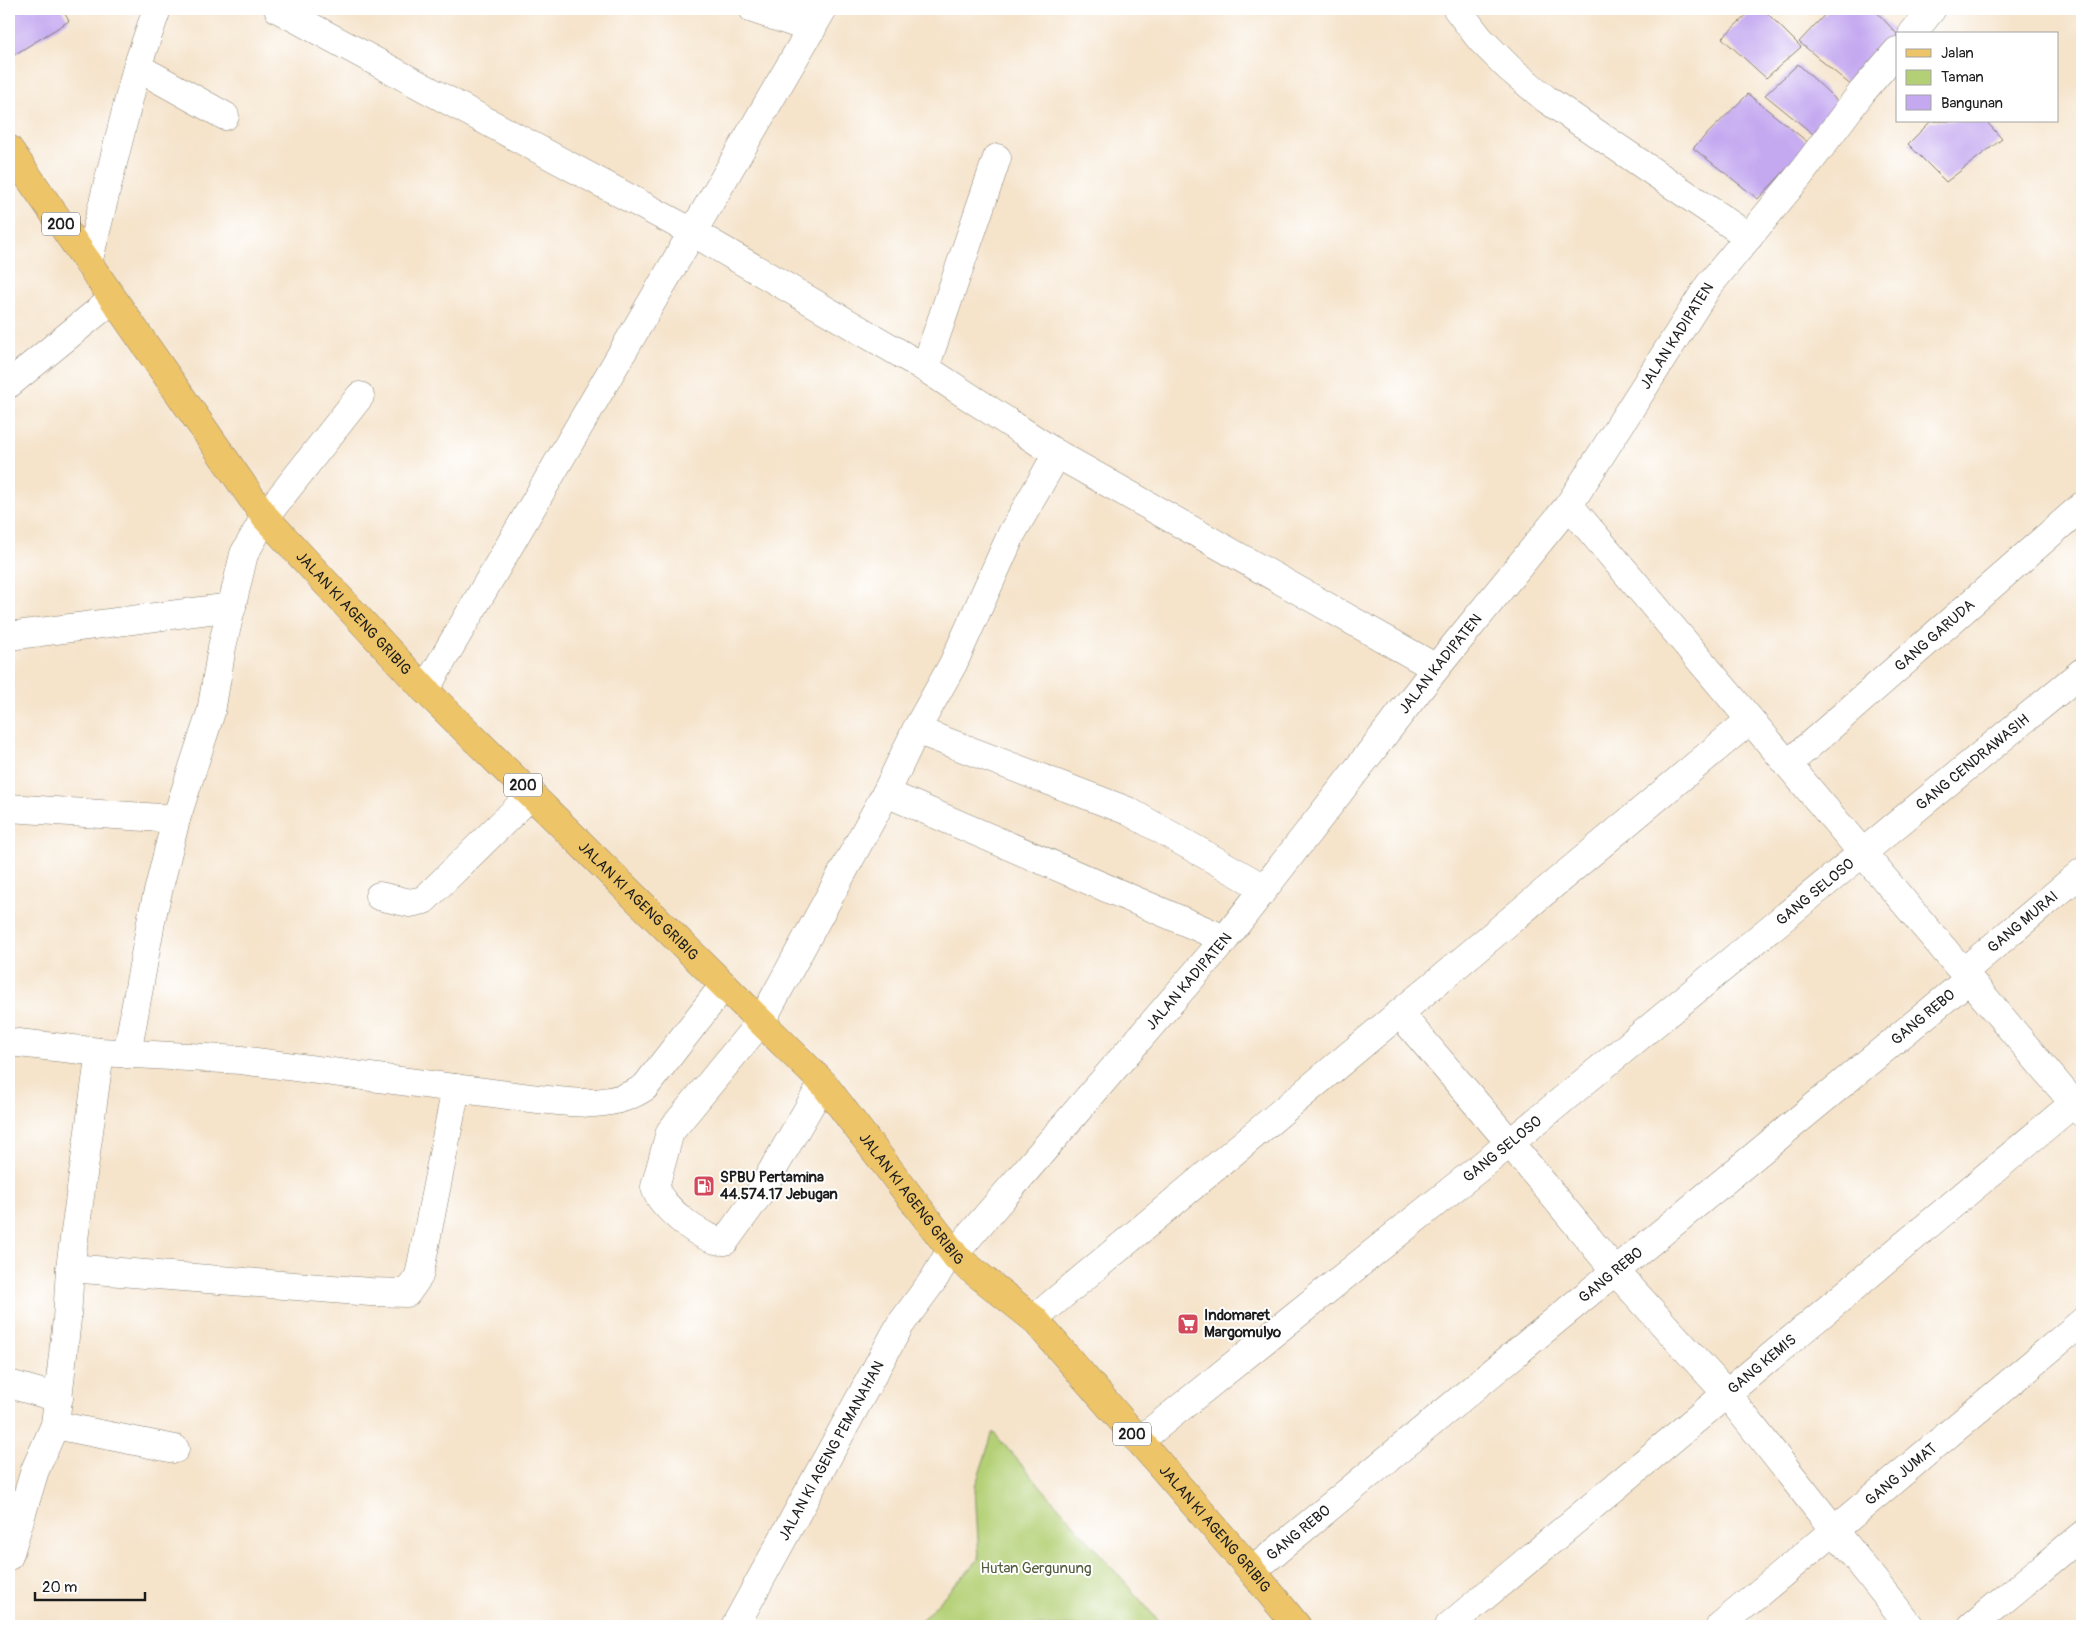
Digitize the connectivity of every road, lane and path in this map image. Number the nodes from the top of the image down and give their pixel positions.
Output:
1 (158, 9) edge
2 (278, 9) edge
3 (753, 9) edge
4 (1457, 9) edge
5 (1932, 9) edge
6 (818, 19) edge
7 (1914, 32) edge
8 (1896, 52) edge
9 (136, 67) junction
10 (225, 116) dead end
11 (9, 149) edge
12 (997, 158) dead end
13 (694, 233) junction
14 (1749, 238) junction
15 (88, 263) junction
16 (113, 299) junction
17 (925, 368) junction
18 (9, 384) edge
19 (360, 396) dead end
20 (1057, 454) junction
21 (1569, 505) junction
22 (2082, 506) edge
23 (265, 517) junction
24 (232, 607) junction
25 (9, 636) edge
26 (1436, 668) junction
27 (2082, 672) edge
28 (425, 690) junction
29 (1750, 720) junction
30 (916, 730) junction
31 (1788, 764) junction
32 (886, 793) junction
33 (532, 794) junction
34 (9, 808) edge
35 (176, 819) junction
36 (1862, 853) junction
37 (2082, 872) edge
38 (1264, 888) junction
39 (379, 896) dead end
40 (1225, 939) junction
41 (1966, 976) junction
42 (724, 985) junction
43 (1400, 1014) junction
44 (762, 1020) junction
45 (9, 1042) edge
46 (100, 1052) junction
47 (128, 1054) junction
48 (823, 1083) junction
49 (456, 1088) junction
50 (2078, 1108) edge
51 (1510, 1143) junction
52 (954, 1254) junction
53 (70, 1268) junction
54 (1616, 1272) junction
55 (1034, 1320) junction
56 (2082, 1322) edge
57 (9, 1384) edge
58 (1726, 1393) junction
59 (59, 1398) junction
60 (55, 1425) junction
61 (1139, 1441) junction
62 (175, 1449) dead end
63 (1835, 1530) junction
64 (2082, 1535) edge
65 (9, 1556) edge
66 (1252, 1571) junction
67 (735, 1626) edge
68 (1297, 1626) edge
69 (1448, 1626) edge
70 (1720, 1626) edge
71 (1910, 1626) edge
72 (1972, 1626) edge

1 - 9 street
2 - 13 street
3 - 6 street
4 - 14 street
5 - 7 street
6 - 13 street
8 - 14 street, JALAN KADIPATEN
9 - 10 street
9 - 15 street
11 - 15 main road, JALAN KI AGENG GRIBIG / 200
12 - 17 street
13 - 17 street
13 - 28 street
14 - 21 street, JALAN KADIPATEN
15 - 16 main road, JALAN KI AGENG GRIBIG / 200
16 - 18 street
16 - 23 main road, JALAN KI AGENG GRIBIG / 200
17 - 20 street
19 - 23 street
20 - 26 street
20 - 30 street
21 - 26 street, JALAN KADIPATEN
21 - 29 street
22 - 31 street, GANG GARUDA
23 - 24 street
23 - 28 main road, JALAN KI AGENG GRIBIG / 200
24 - 25 street
24 - 35 street
26 - 38 street, JALAN KADIPATEN
27 - 36 street, GANG CENDRAWASIH
28 - 33 main road, JALAN KI AGENG GRIBIG / 200
29 - 31 street
29 - 43 street
30 - 32 street
30 - 38 street
31 - 36 street
32 - 40 street
32 - 44 street
33 - 39 street
33 - 42 main road, JALAN KI AGENG GRIBIG / 200
34 - 35 street
35 - 47 street
36 - 41 street
36 - 51 street, GANG SELOSO
37 - 41 street, GANG MURAI
38 - 40 street, JALAN KADIPATEN
40 - 52 street, JALAN KADIPATEN
41 - 50 street
41 - 54 street, GANG REBO
42 - 44 main road, JALAN KI AGENG GRIBIG / 200
42 - 49 street
43 - 51 street
43 - 55 street
44 - 48 main road, JALAN KI AGENG GRIBIG / 200
44 - 48 street
45 - 46 street
46 - 47 street
46 - 53 street
47 - 49 street
48 - 52 main road, JALAN KI AGENG GRIBIG / 200
49 - 53 street
50 - 58 street, GANG KEMIS
51 - 54 street
51 - 61 street, GANG SELOSO
52 - 55 main road, JALAN KI AGENG GRIBIG / 200
52 - 67 street, JALAN KI AGENG PEMANAHAN
53 - 59 street
54 - 58 street
54 - 66 street, GANG REBO
55 - 61 main road, JALAN KI AGENG GRIBIG / 200
56 - 63 street, GANG JUMAT
57 - 59 street
58 - 63 street
58 - 69 street, GANG KEMIS
59 - 60 street
60 - 62 street
60 - 65 street
61 - 66 main road, JALAN KI AGENG GRIBIG / 200
63 - 70 street, GANG JUMAT
63 - 71 street
64 - 72 street
66 - 68 main road, JALAN KI AGENG GRIBIG / 200

